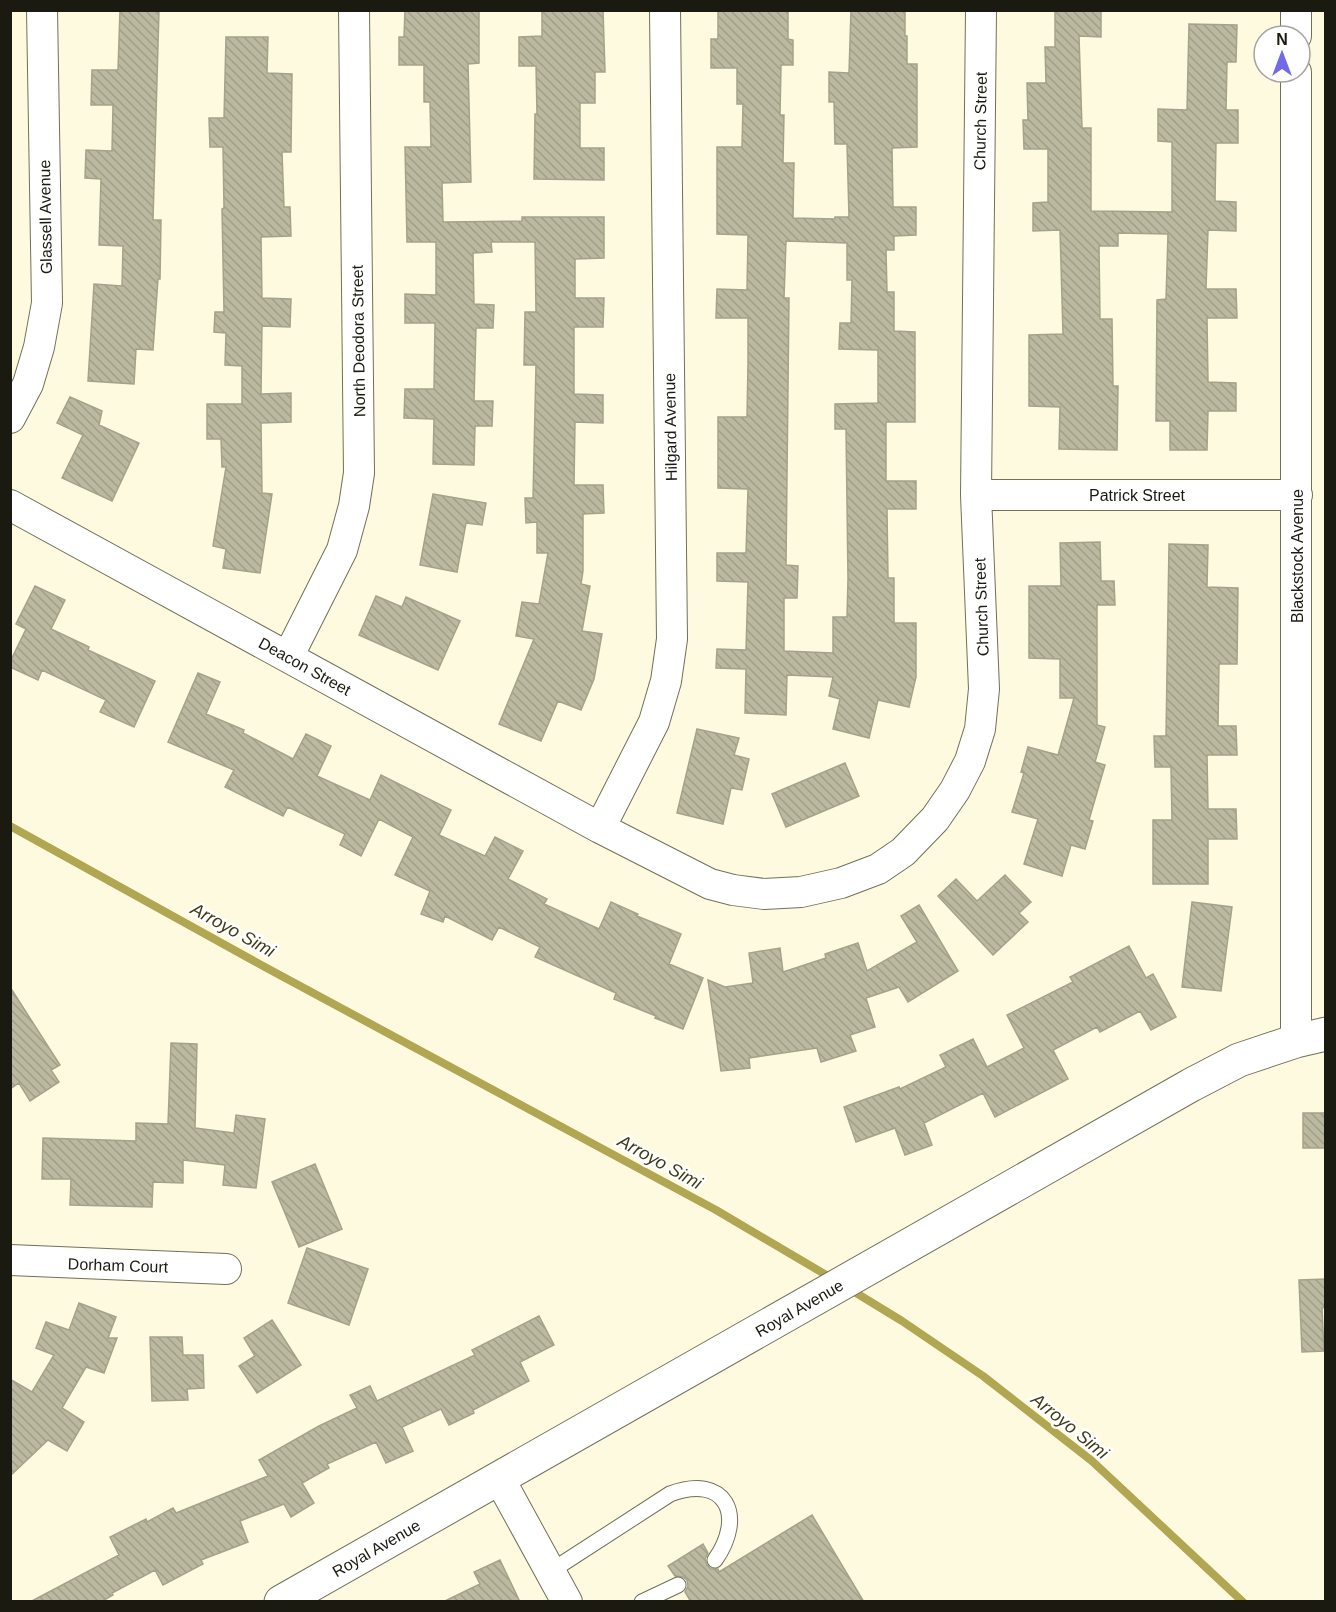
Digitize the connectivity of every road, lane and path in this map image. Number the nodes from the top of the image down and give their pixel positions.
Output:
1 (42, 10) edge
2 (354, 10) edge
3 (665, 10) edge
4 (981, 10) edge
5 (1296, 84) edge
6 (10, 418) edge
7 (976, 495) junction
8 (1297, 495) junction
9 (10, 505) edge
10 (288, 657) junction
11 (600, 828) junction
12 (1311, 1037) edge
13 (10, 1260) edge
14 (226, 1269) dead end
15 (499, 1478) junction
16 (714, 1560) dead end
17 (551, 1571) junction
18 (678, 1585) dead end
19 (281, 1602) edge
20 (567, 1602) edge
21 (642, 1602) edge

1 - 6 street, Glassell Avenue
2 - 10 street, North Deodora Street
3 - 11 street, Hilgard Avenue
4 - 7 street, Church Street
5 - 8 street, Blackstock Avenue
7 - 8 street, Patrick Street
7 - 11 street, Church Street
8 - 12 street, Blackstock Avenue
9 - 10 street, Deacon Street
10 - 11 street, Deacon Street
12 - 15 main road, Royal Avenue
13 - 14 street, Dorham Court
15 - 17 street
15 - 19 main road, Royal Avenue
16 - 17 lane
17 - 20 street
18 - 21 lane

